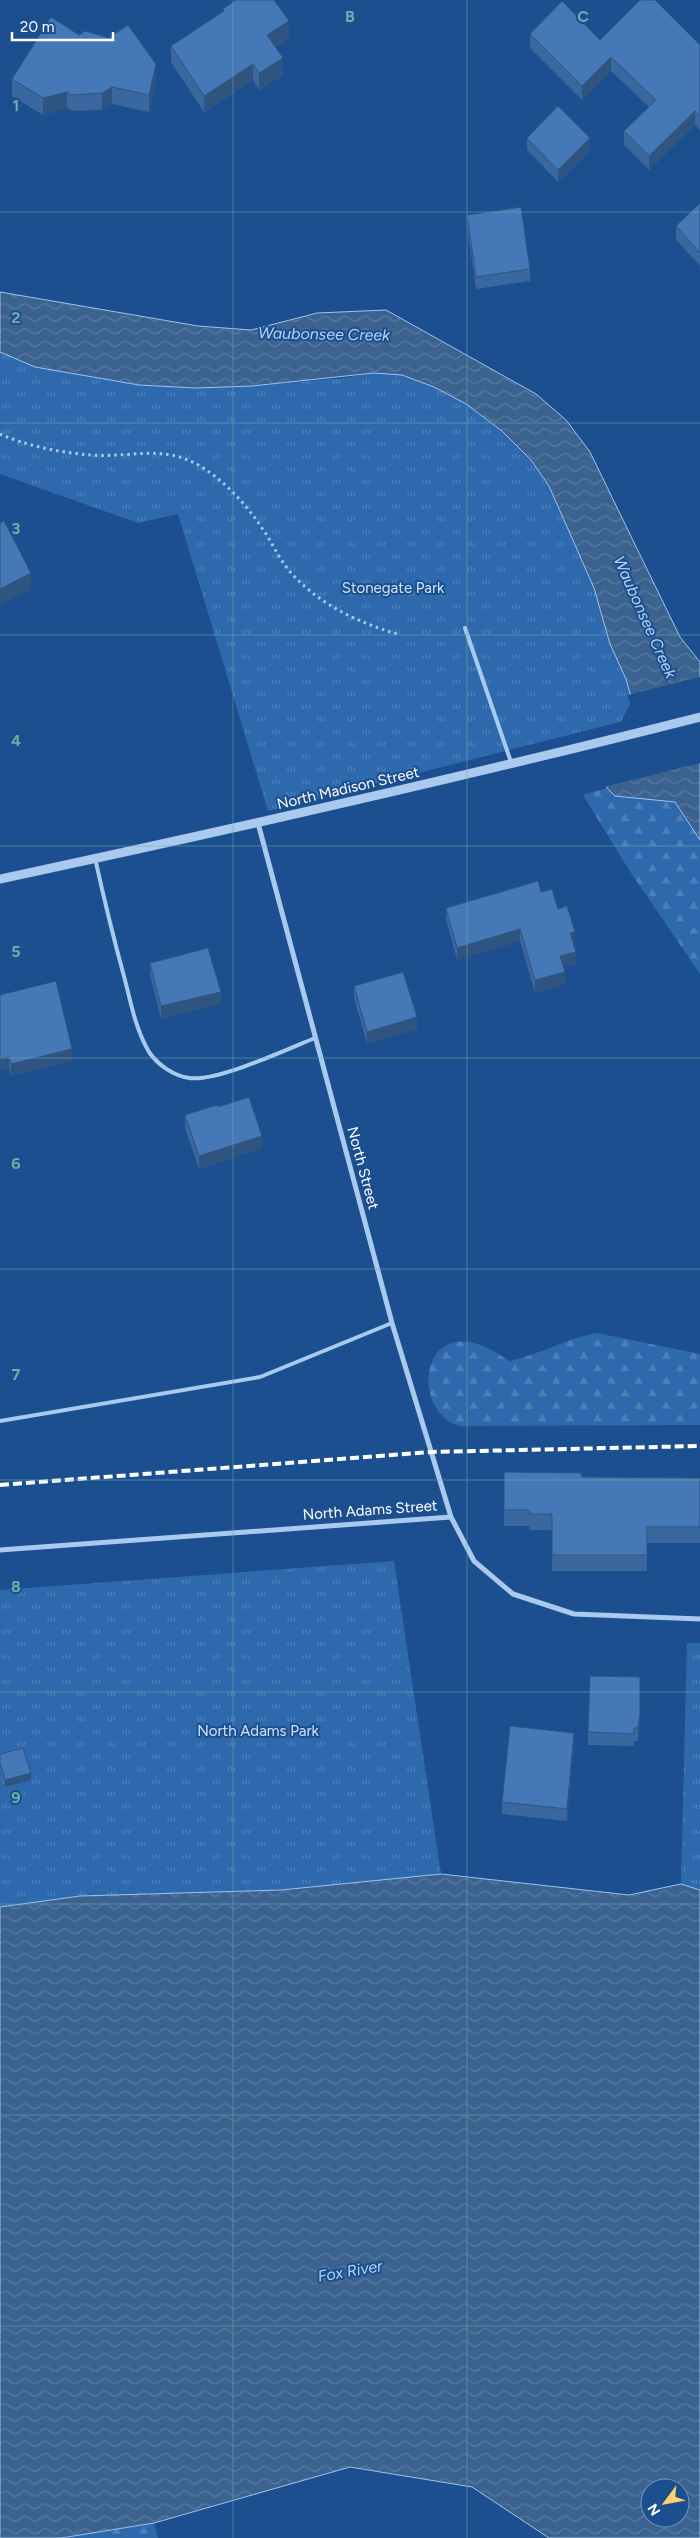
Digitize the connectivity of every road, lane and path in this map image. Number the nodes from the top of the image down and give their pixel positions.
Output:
1 (0, 434) edge
2 (465, 628) dead end
3 (397, 634) dead end
4 (700, 717) edge
5 (512, 764) junction
6 (258, 823) junction
7 (94, 858) junction
8 (0, 879) edge
9 (315, 1038) junction
10 (392, 1324) junction
11 (0, 1421) edge
12 (451, 1517) junction
13 (0, 1550) edge
14 (700, 1619) edge

1 - 3 path
2 - 5 lane
4 - 5 street, North Madison Street
5 - 6 street, North Madison Street
6 - 7 street, North Madison Street
6 - 9 street, North Street
7 - 8 street, North Madison Street
7 - 9 lane
9 - 10 street, North Street
10 - 11 lane
10 - 12 street, North Street
12 - 13 street, North Adams Street
12 - 14 street, North Adams Street

